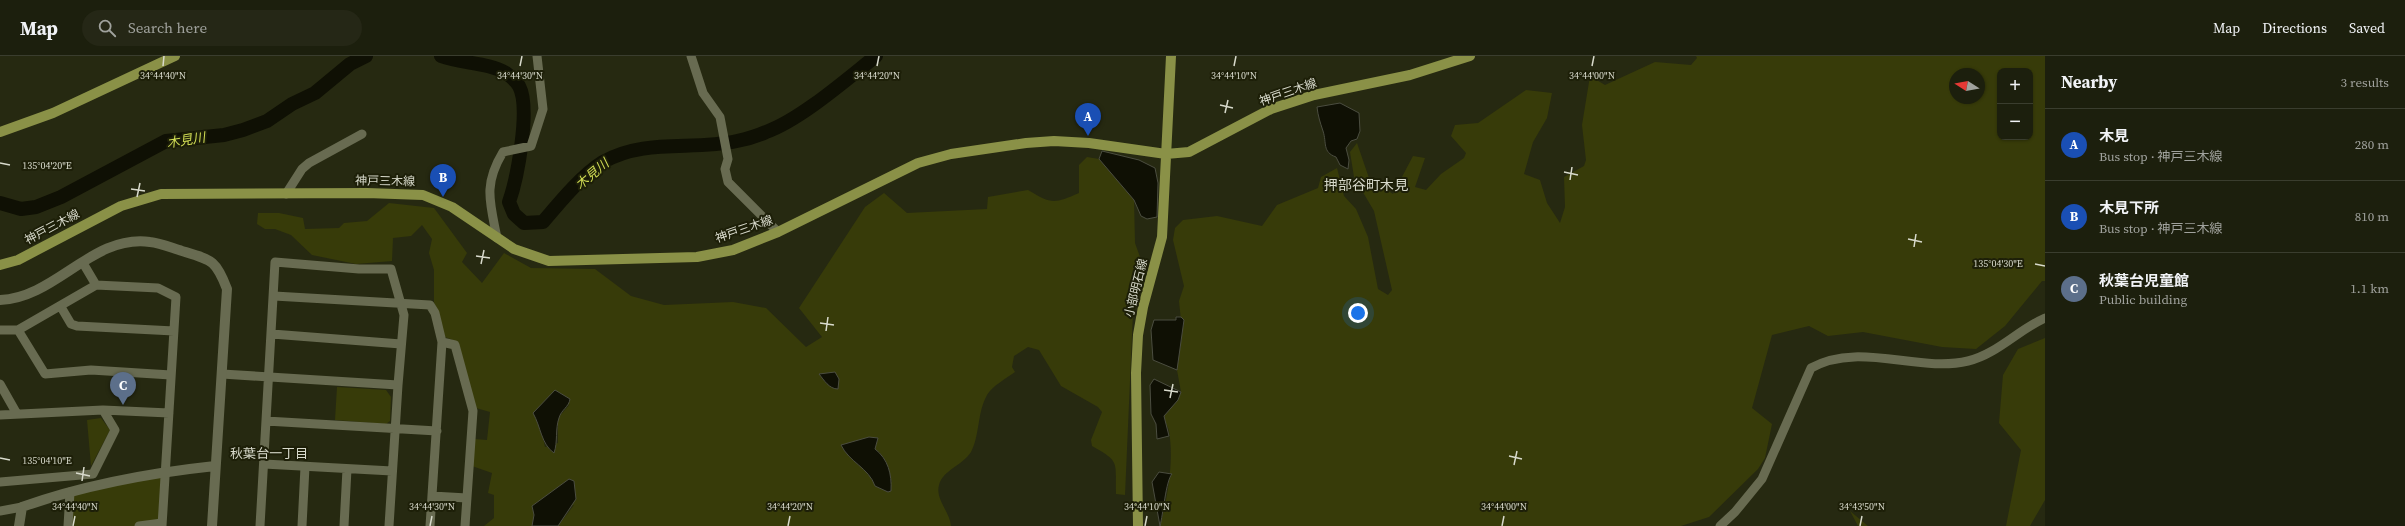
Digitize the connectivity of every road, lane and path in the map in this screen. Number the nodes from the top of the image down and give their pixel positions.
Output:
1 (175, 56) edge
2 (537, 56) edge
3 (691, 56) edge
4 (1470, 56) edge
5 (1171, 58) edge
6 (0, 132) edge
7 (362, 134) dead end
8 (1166, 154) junction
9 (286, 194) junction
10 (778, 232) junction
11 (497, 238) junction
12 (83, 263) junction
13 (0, 265) edge
14 (96, 285) junction
15 (274, 296) junction
16 (0, 300) edge
17 (402, 304) junction
18 (61, 307) junction
19 (2045, 318) edge
20 (0, 330) edge
21 (18, 330) junction
22 (174, 331) junction
23 (272, 334) junction
24 (442, 342) junction
25 (401, 344) junction
26 (222, 374) junction
27 (171, 375) junction
28 (269, 377) junction
29 (0, 384) edge
30 (398, 385) junction
31 (102, 410) junction
32 (169, 413) junction
33 (17, 414) junction
34 (0, 415) edge
35 (266, 421) junction
36 (396, 428) junction
37 (437, 431) junction
38 (264, 464) junction
39 (215, 466) junction
40 (305, 467) junction
41 (347, 469) junction
42 (392, 471) junction
43 (166, 472) junction
44 (0, 482) edge
45 (70, 492) junction
46 (432, 496) junction
47 (467, 498) junction
48 (22, 507) junction
49 (0, 511) edge
50 (162, 525) edge
51 (19, 526) edge
52 (68, 526) edge
53 (139, 526) edge
54 (212, 526) edge
55 (260, 526) edge
56 (302, 526) edge
57 (344, 526) edge
58 (389, 526) edge
59 (430, 526) edge
60 (465, 526) edge
61 (1138, 526) edge
62 (1720, 526) edge

1 - 6 main road
2 - 11 street
3 - 10 street
4 - 8 main road, 神戸三木線
5 - 8 main road, 小部明石線
7 - 9 street
8 - 10 main road, 神戸三木線
8 - 61 main road, 小部明石線
9 - 11 main road, 神戸三木線
9 - 13 main road, 神戸三木線
10 - 11 main road, 神戸三木線
12 - 14 street
12 - 16 street
12 - 26 street
14 - 18 street
14 - 22 street
15 - 17 street
15 - 17 street
15 - 23 street
17 - 24 street
17 - 25 street
18 - 21 street
18 - 22 street
19 - 62 street
20 - 21 street
21 - 27 street
22 - 27 street
23 - 25 street
23 - 28 street
24 - 37 street
24 - 47 street
25 - 30 street
26 - 28 street
26 - 39 street
27 - 32 street
28 - 30 street
28 - 35 street
29 - 33 street
30 - 36 street
31 - 32 street
31 - 33 street
31 - 44 street
32 - 43 street
33 - 34 street
35 - 36 street
35 - 38 street
36 - 37 street
36 - 42 street
37 - 46 street
38 - 40 street
38 - 55 street
39 - 43 street
39 - 54 street
40 - 41 street
40 - 56 street
41 - 42 street
41 - 57 street
42 - 58 street
43 - 45 street
43 - 50 street
45 - 48 street
45 - 52 street
46 - 47 street
46 - 59 street
47 - 60 street
48 - 49 street
48 - 51 street
50 - 53 street

